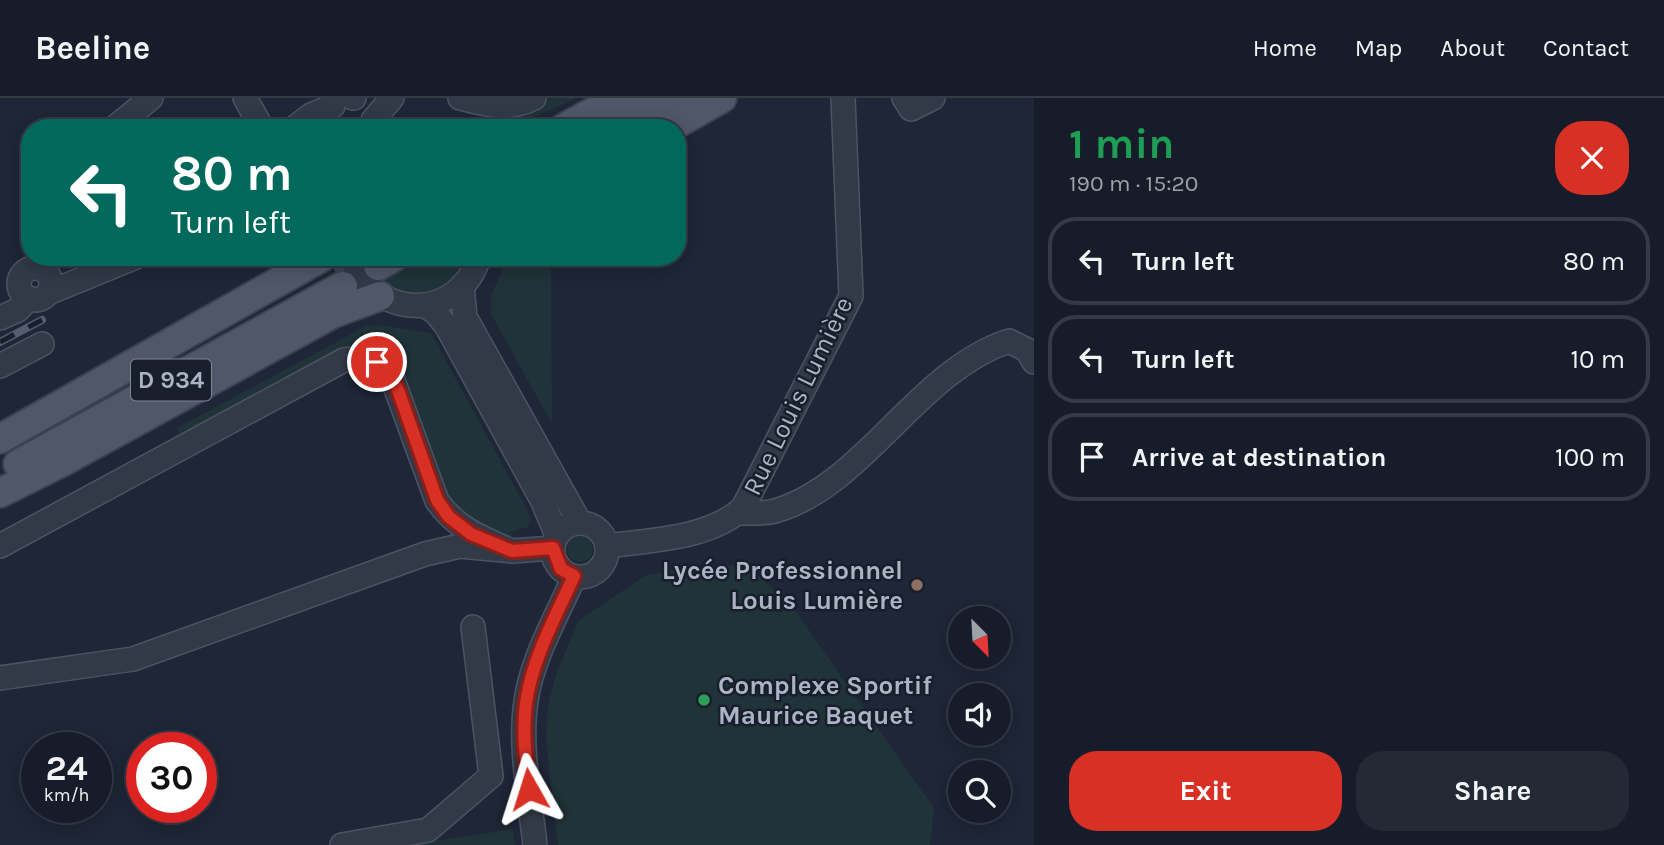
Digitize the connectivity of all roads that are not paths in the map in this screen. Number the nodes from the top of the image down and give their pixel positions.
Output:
1 (151, 98) edge
2 (245, 98) edge
3 (392, 98) edge
4 (460, 98) edge
5 (534, 98) edge
6 (618, 98) edge
7 (660, 98) edge
8 (685, 98) edge
9 (722, 98) edge
10 (843, 98) edge
11 (904, 98) edge
12 (933, 98) edge
13 (333, 106) dead end
14 (125, 119) edge
15 (257, 119) edge
16 (306, 119) edge
17 (376, 119) edge
18 (580, 119) edge
19 (622, 119) edge
20 (647, 119) edge
21 (685, 119) edge
22 (89, 266) edge
23 (94, 266) edge
24 (474, 266) edge
25 (338, 268) edge
26 (34, 279) edge
27 (462, 286) junction
28 (380, 296) junction
29 (424, 305) junction
30 (0, 318) edge
31 (42, 344) dead end
32 (1034, 362) edge
33 (0, 366) edge
34 (0, 439) edge
35 (0, 460) edge
36 (0, 474) edge
37 (0, 493) edge
38 (738, 513) junction
39 (580, 523) junction
40 (555, 542) junction
41 (0, 546) edge
42 (607, 546) junction
43 (512, 551) junction
44 (574, 576) junction
45 (473, 627) dead end
46 (0, 678) edge
47 (342, 845) edge
48 (535, 845) edge

1 - 14 street
2 - 15 street
3 - 17 street
4 - 5 street
6 - 18 main road
7 - 19 main road
8 - 20 main road
9 - 21 main road
10 - 38 street, Rue Louis Lumière
11 - 12 street
13 - 16 street
22 - 26 street
23 - 26 street
24 - 27 street
25 - 28 street
25 - 34 main road
25 - 35 main road, D 934
25 - 36 main road, D 934
26 - 30 street
27 - 29 street
27 - 39 street
28 - 29 street
28 - 37 main road
29 - 40 street
31 - 33 street
32 - 38 street
38 - 42 street, Rue Louis Lumière
39 - 40 street
39 - 42 street
40 - 43 street
40 - 44 street
41 - 43 street
42 - 44 street
43 - 46 street
44 - 48 street
45 - 47 street

